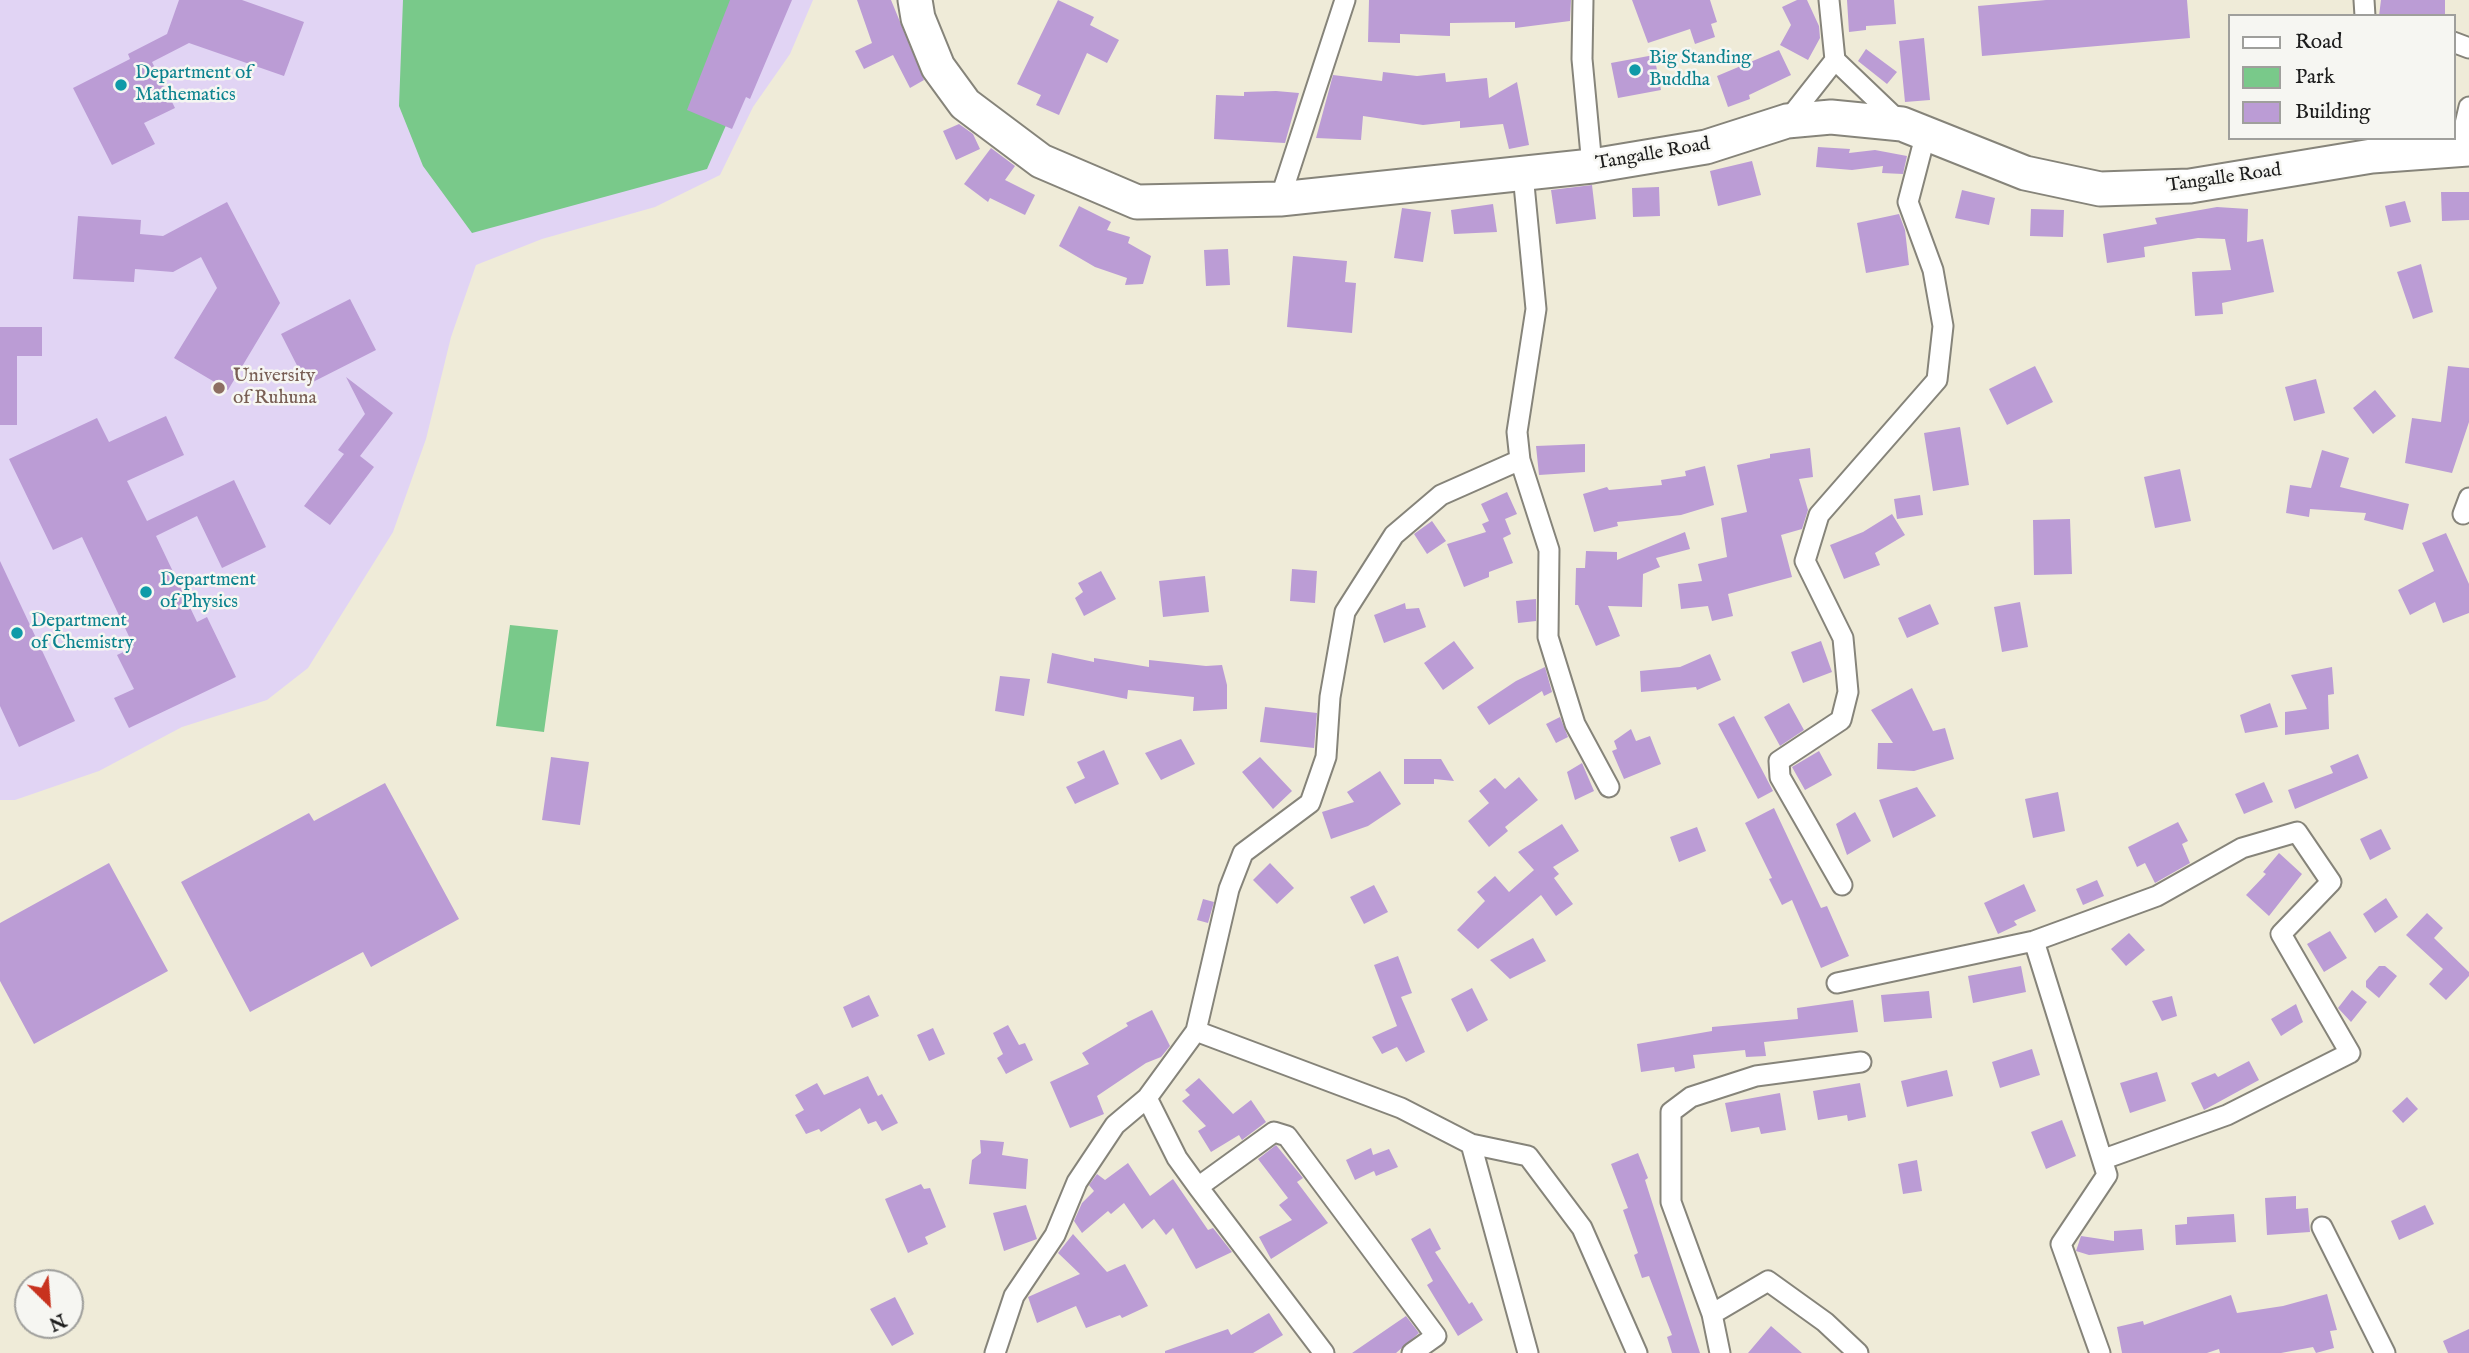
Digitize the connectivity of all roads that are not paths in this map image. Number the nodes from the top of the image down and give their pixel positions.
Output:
1 (915, 0) edge
2 (1345, 0) edge
3 (1583, 0) edge
4 (1829, 0) edge
5 (1835, 60) junction
6 (2469, 107) edge
7 (1787, 121) junction
8 (1914, 128) junction
9 (2464, 150) edge
10 (1592, 166) junction
11 (1523, 174) junction
12 (1280, 199) junction
13 (1520, 460) junction
14 (1609, 787) dead end
15 (1842, 885) dead end
16 (2034, 941) junction
17 (1837, 983) dead end
18 (1196, 1031) junction
19 (1861, 1062) dead end
20 (1147, 1098) junction
21 (1471, 1144) junction
22 (2104, 1159) junction
23 (1198, 1187) junction
24 (2322, 1227) dead end
25 (1712, 1314) junction
26 (1719, 1344) edge
27 (995, 1353) edge
28 (1324, 1353) edge
29 (1412, 1353) edge
30 (1528, 1353) edge
31 (1637, 1353) edge
32 (1729, 1353) edge
33 (1858, 1353) edge
34 (2100, 1353) edge
35 (2385, 1353) edge

1 - 12 highway, Tangalle Road
2 - 12 street
3 - 10 street
4 - 5 street
5 - 7 street
5 - 8 street
6 - 9 street
7 - 8 highway, Tangalle Road
7 - 10 highway, Tangalle Road
8 - 9 highway, Tangalle Road
8 - 15 street
10 - 11 highway, Tangalle Road
11 - 12 highway, Tangalle Road
11 - 13 street
13 - 14 street
13 - 18 street
16 - 17 street
16 - 22 street
16 - 22 street
18 - 20 street
18 - 21 street
19 - 25 street
20 - 23 street
20 - 27 street
21 - 30 street
21 - 31 street
22 - 34 street
23 - 28 street
23 - 29 street
24 - 35 street
25 - 26 street
25 - 33 street
26 - 32 street

